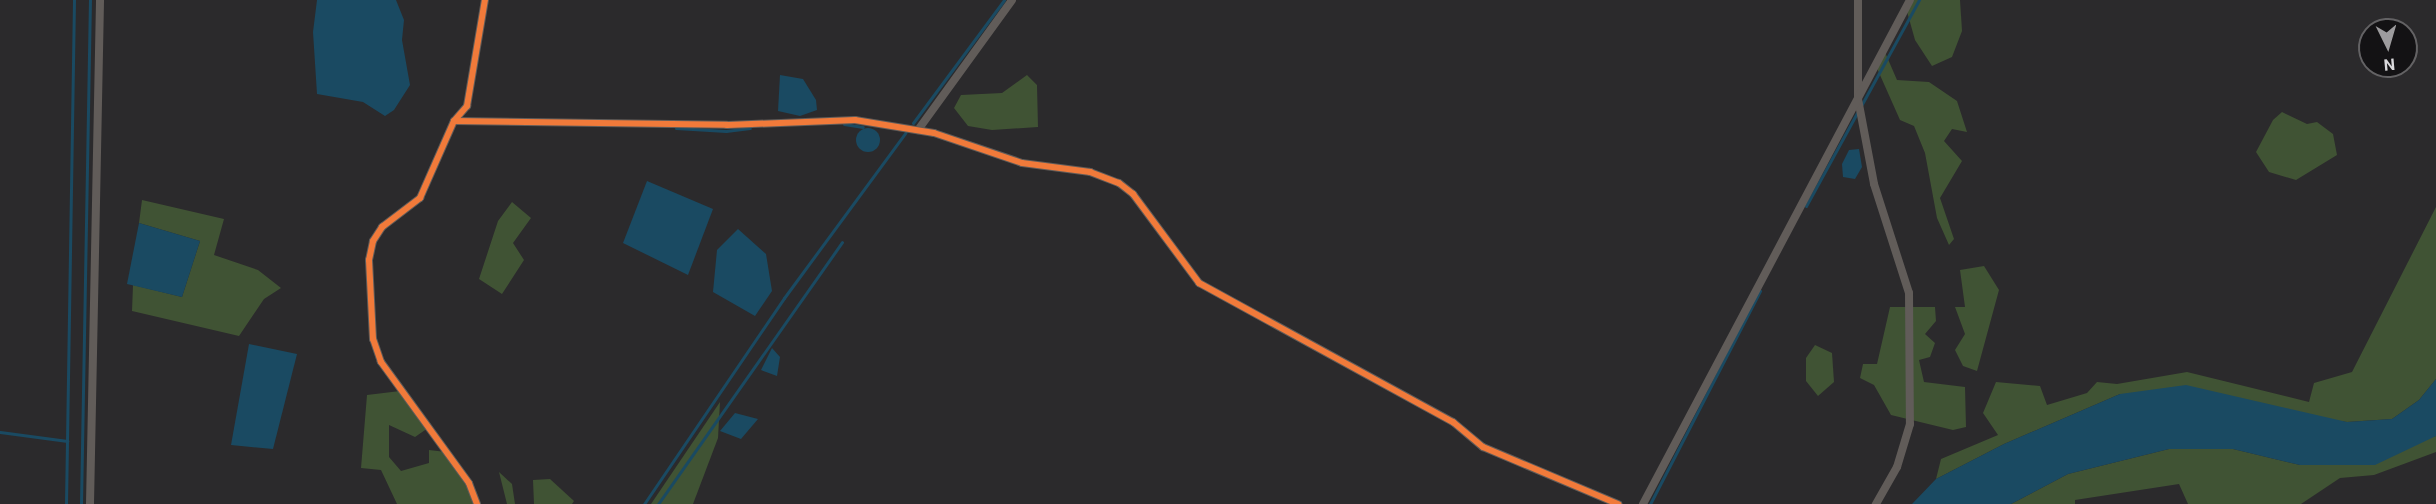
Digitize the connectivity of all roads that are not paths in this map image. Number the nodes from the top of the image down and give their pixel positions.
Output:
1 (100, 0) edge
2 (485, 0) edge
3 (1012, 0) edge
4 (1858, 0) edge
5 (1910, 0) edge
6 (1858, 99) junction
7 (454, 121) junction
8 (918, 130) junction
9 (90, 504) edge
10 (477, 504) edge
11 (1618, 504) edge
12 (1643, 504) edge
13 (1876, 504) edge

1 - 9 street
2 - 7 street
3 - 8 street
4 - 6 street
5 - 6 street
6 - 12 street
6 - 13 street
7 - 8 street
7 - 10 street
8 - 11 street

